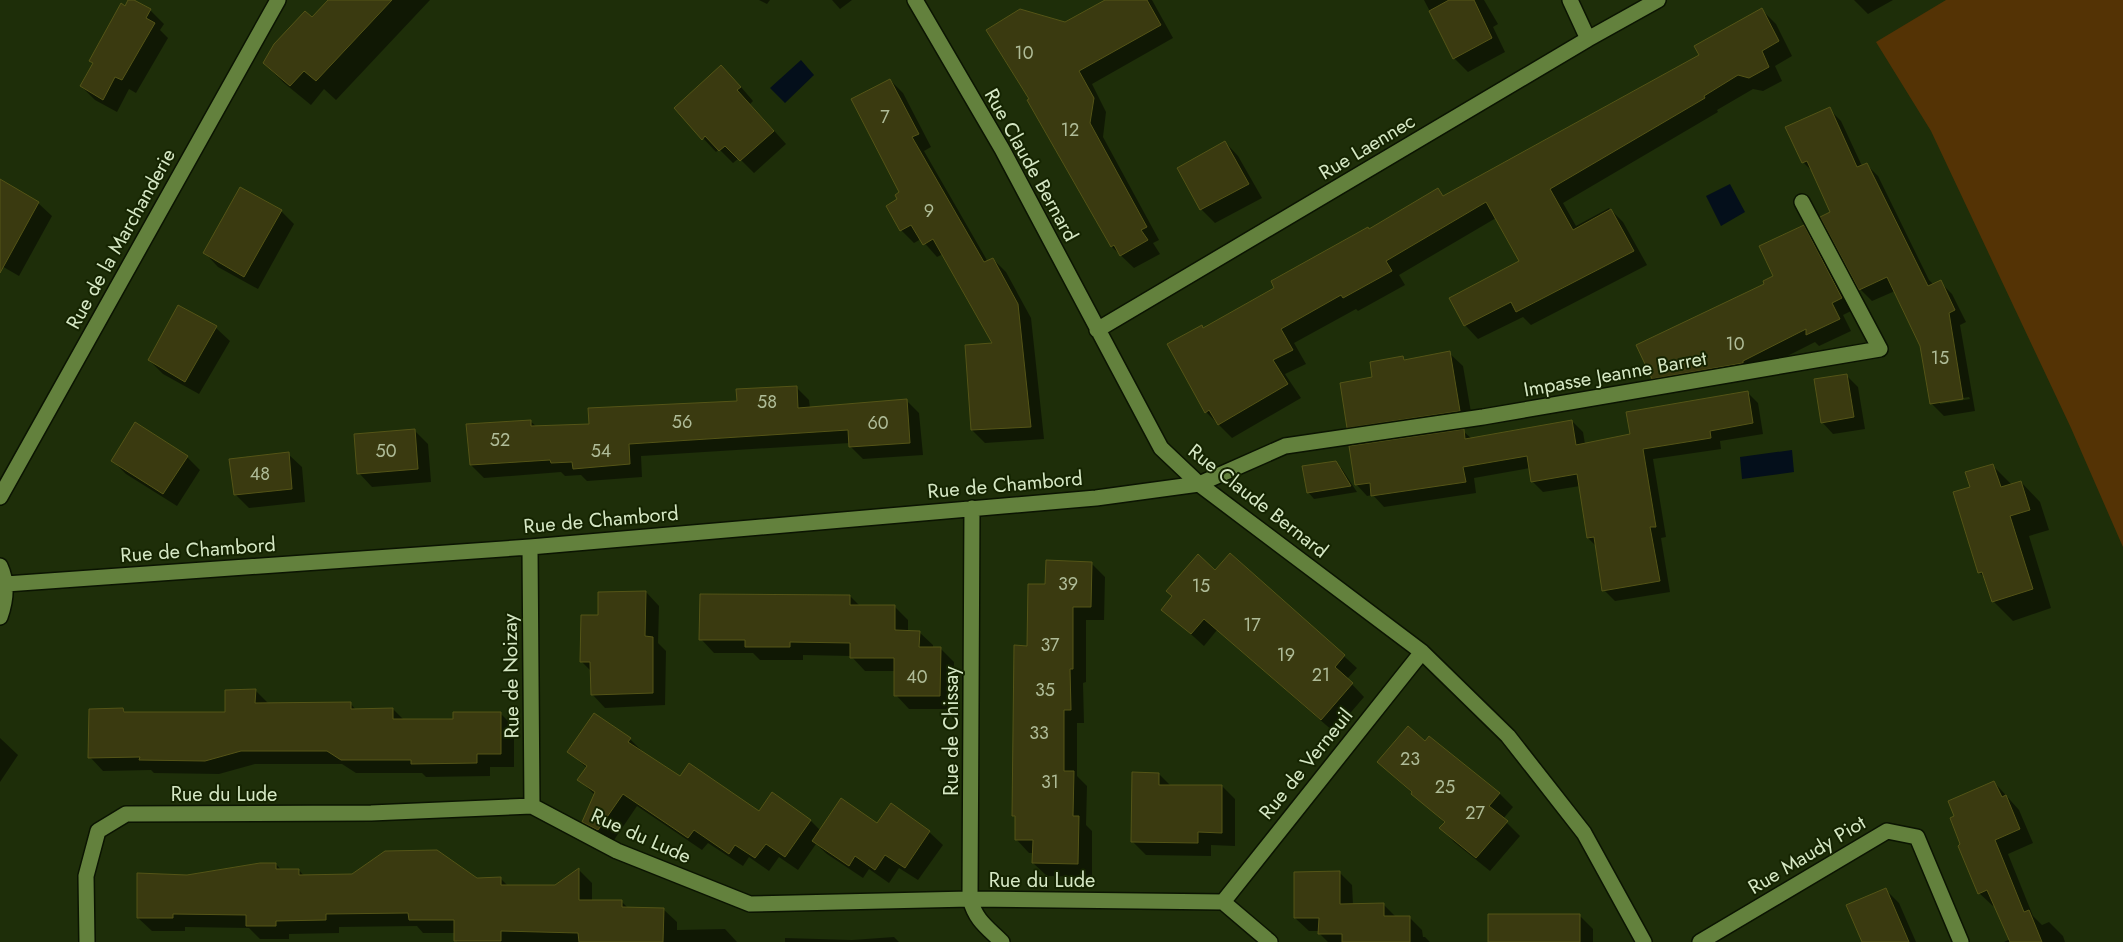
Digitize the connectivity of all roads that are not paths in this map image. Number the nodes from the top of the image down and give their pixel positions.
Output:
1 (278, 0) edge
2 (915, 0) edge
3 (1570, 0) edge
4 (1658, 0) edge
5 (1588, 38) junction
6 (1802, 202) dead end
7 (1097, 330) junction
8 (1199, 484) junction
9 (0, 497) edge
10 (972, 508) junction
11 (530, 547) junction
12 (0, 566) edge
13 (6, 584) junction
14 (0, 617) edge
15 (1422, 652) junction
16 (532, 806) junction
17 (970, 899) junction
18 (1222, 902) junction
19 (87, 942) edge
20 (1002, 942) edge
21 (1270, 942) edge
22 (1644, 942) edge
23 (1700, 942) edge
24 (1961, 942) edge

1 - 9 street, Rue de la Marchanderie
2 - 7 street, Rue Claude Bernard
3 - 5 street
4 - 5 street, Rue Laennec
5 - 7 street, Rue Laennec
6 - 8 street, Impasse Jeanne Barret
7 - 8 street, Rue Claude Bernard
8 - 10 street, Rue de Chambord
8 - 15 street, Rue Claude Bernard
10 - 11 street, Rue de Chambord
10 - 17 street, Rue de Chissay
11 - 13 street, Rue de Chambord
11 - 16 street, Rue de Noizay
12 - 13 street
13 - 14 street
15 - 18 street, Rue de Verneuil
15 - 22 street, Rue Claude Bernard
16 - 17 street, Rue du Lude
16 - 19 street, Rue du Lude
17 - 18 street, Rue du Lude
17 - 20 street, Rue de Chissay
18 - 21 street
23 - 24 street, Rue Maudy Piot

